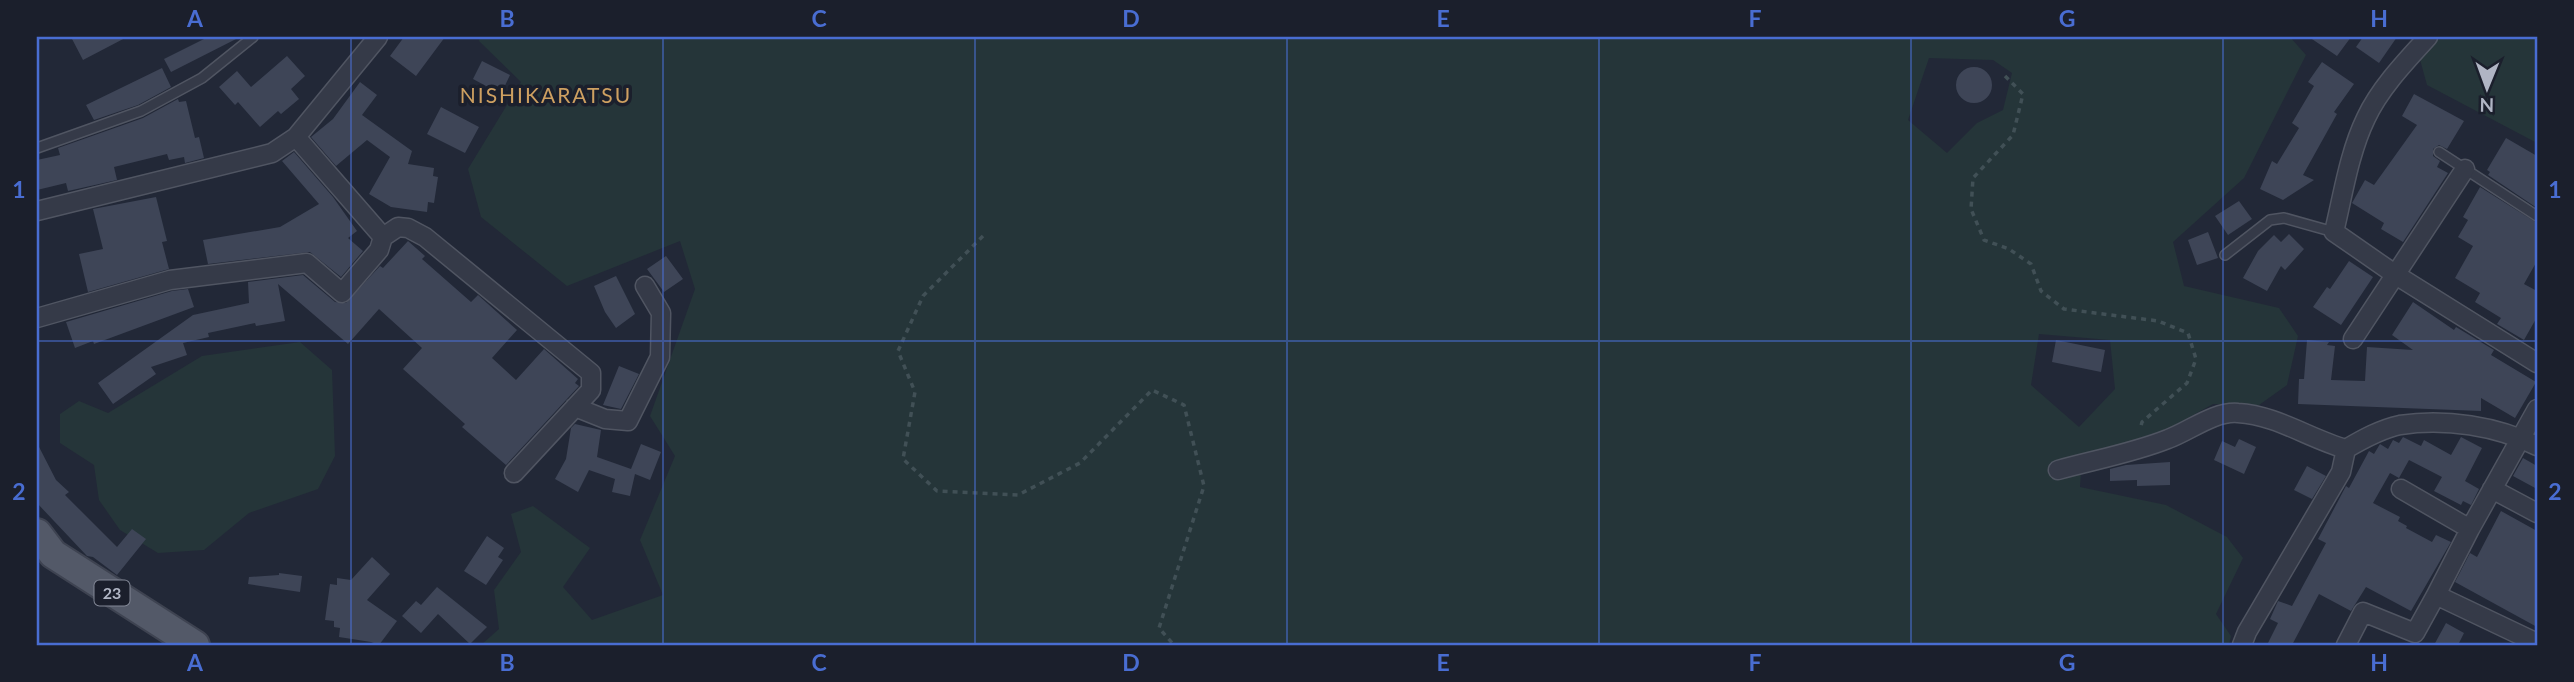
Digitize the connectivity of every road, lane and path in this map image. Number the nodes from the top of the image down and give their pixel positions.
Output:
1 (253, 37) edge
2 (378, 37) edge
3 (2428, 37) edge
4 (2005, 76) dead end
5 (296, 137) junction
6 (37, 148) edge
7 (2439, 152) dead end
8 (2465, 169) junction
9 (37, 211) edge
10 (2537, 216) edge
11 (2334, 232) junction
12 (983, 236) dead end
13 (383, 237) junction
14 (2225, 255) dead end
15 (2396, 275) junction
16 (645, 286) dead end
17 (37, 318) edge
18 (2353, 339) dead end
19 (2537, 363) edge
20 (575, 407) junction
21 (2537, 409) edge
22 (2529, 442) edge
23 (2135, 449) junction
24 (2346, 449) junction
25 (2058, 470) dead end
26 (514, 473) dead end
27 (2400, 489) dead end
28 (2492, 489) junction
29 (2537, 513) edge
30 (2470, 528) junction
31 (42, 550) edge
32 (2437, 596) junction
33 (2537, 643) edge
34 (195, 645) edge
35 (1174, 645) edge
36 (2242, 645) edge
37 (2346, 645) edge

1 - 6 lane
2 - 5 street
3 - 11 street
4 - 23 path
5 - 9 street
5 - 13 street
7 - 8 lane
8 - 10 lane
8 - 15 street
11 - 14 lane
11 - 15 street
12 - 35 path
13 - 17 street
13 - 20 street
15 - 18 street
15 - 19 street
16 - 20 street
20 - 26 street
21 - 22 street
22 - 24 street
22 - 28 street
23 - 24 street
23 - 25 street
24 - 36 street
27 - 30 street
28 - 29 street
28 - 30 street
30 - 32 street
31 - 34 main road, 23
32 - 33 street
32 - 37 street

